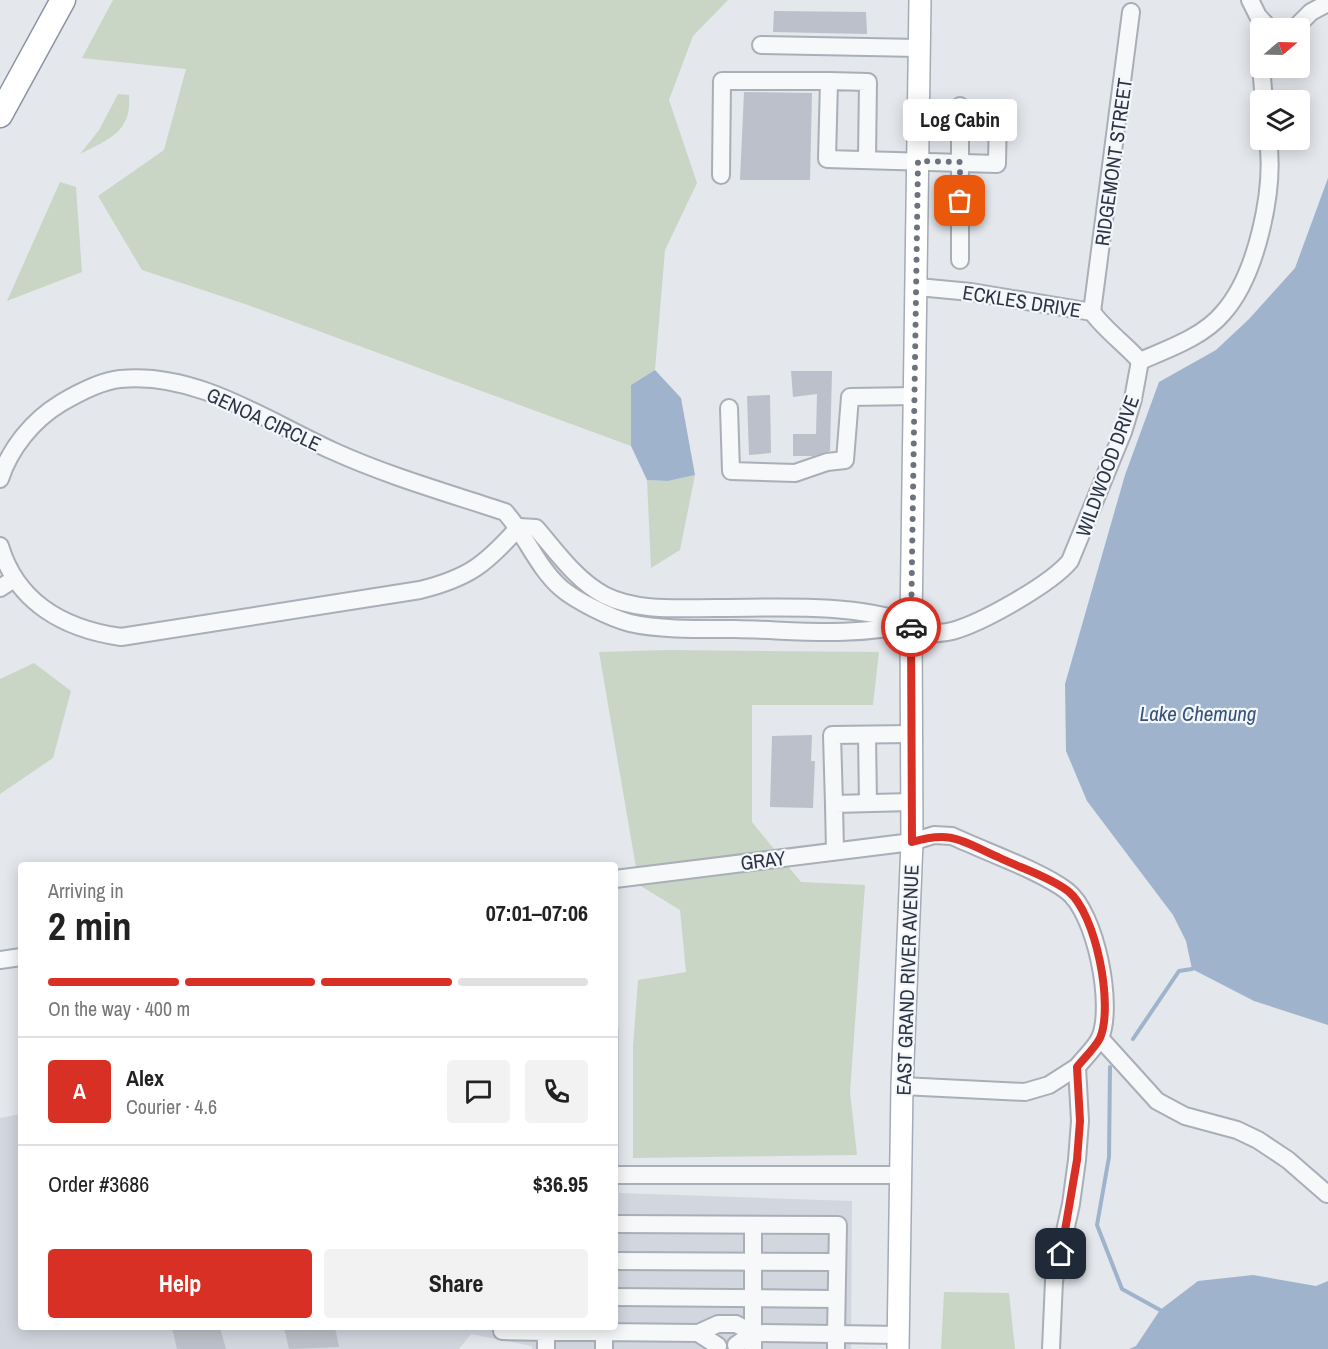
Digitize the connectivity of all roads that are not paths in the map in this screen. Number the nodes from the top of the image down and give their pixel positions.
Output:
1 (63, 0) edge
2 (920, 0) edge
3 (1250, 0) edge
4 (1328, 3) edge
5 (1131, 12) dead end
6 (1260, 18) edge
7 (1305, 18) edge
8 (761, 45) dead end
9 (920, 48) junction
10 (828, 81) junction
11 (960, 106) dead end
12 (998, 110) dead end
13 (1, 112) edge
14 (1270, 150) edge
15 (867, 159) junction
16 (918, 161) junction
17 (960, 162) junction
18 (721, 175) dead end
19 (960, 260) dead end
20 (918, 287) junction
21 (1092, 312) junction
22 (1140, 361) junction
23 (916, 396) junction
24 (729, 408) dead end
25 (0, 479) edge
26 (519, 527) junction
27 (0, 546) edge
28 (7, 583) edge
29 (601, 602) junction
30 (702, 608) junction
31 (834, 610) junction
32 (700, 629) junction
33 (911, 629) junction
34 (834, 631) junction
35 (911, 734) junction
36 (867, 735) junction
37 (911, 802) junction
38 (868, 803) junction
39 (834, 804) junction
40 (912, 842) junction
41 (835, 851) junction
42 (618, 879) edge
43 (18, 957) edge
44 (0, 960) edge
45 (1100, 1038) junction
46 (1077, 1067) junction
47 (902, 1086) junction
48 (618, 1175) edge
49 (901, 1175) junction
50 (1327, 1194) edge
51 (618, 1224) edge
52 (753, 1225) junction
53 (618, 1261) edge
54 (753, 1262) junction
55 (836, 1262) junction
56 (618, 1297) edge
57 (753, 1298) junction
58 (836, 1299) junction
59 (502, 1330) edge
60 (546, 1332) junction
61 (698, 1333) junction
62 (604, 1336) edge
63 (753, 1341) edge
64 (836, 1341) edge
65 (899, 1342) edge
66 (736, 1345) dead end
67 (718, 1346) dead end
68 (546, 1349) edge
69 (1051, 1349) edge

1 - 13 highway
2 - 9 main road, EAST GRAND RIVER AVENUE
3 - 6 street
4 - 7 street
5 - 21 street, RIDGEMONT STREET
8 - 9 street
9 - 16 main road, EAST GRAND RIVER AVENUE
10 - 15 street
10 - 15 street
10 - 18 street
11 - 17 street
12 - 17 street
14 - 22 street
15 - 16 street
16 - 17 street
16 - 20 main road, EAST GRAND RIVER AVENUE
17 - 19 street
20 - 21 street, ECKLES DRIVE
20 - 23 main road, EAST GRAND RIVER AVENUE
21 - 22 street, ECKLES DRIVE
22 - 33 street, WILDWOOD DRIVE
23 - 24 street
23 - 33 main road, EAST GRAND RIVER AVENUE
25 - 26 street, GENOA CIRCLE
26 - 28 street
26 - 29 street, GENOA CIRCLE
27 - 28 street
29 - 30 street, GENOA CIRCLE
29 - 32 street, GENOA CIRCLE
30 - 31 street, GENOA CIRCLE
30 - 32 street
31 - 33 street, GENOA CIRCLE
31 - 34 street
32 - 34 street, GENOA CIRCLE
33 - 34 street, GENOA CIRCLE
33 - 35 main road, EAST GRAND RIVER AVENUE
35 - 36 street
35 - 37 main road, EAST GRAND RIVER AVENUE
36 - 38 street
36 - 39 street
37 - 38 street
37 - 40 main road, EAST GRAND RIVER AVENUE
38 - 39 street
39 - 41 street
40 - 41 street, GRAY
40 - 45 street, GRAY
40 - 47 main road, EAST GRAND RIVER AVENUE
41 - 42 street, GRAY
43 - 44 street
45 - 46 street
45 - 50 street
46 - 47 street
46 - 69 street
47 - 49 main road, EAST GRAND RIVER AVENUE
48 - 49 street
49 - 65 main road, EAST GRAND RIVER AVENUE
51 - 52 street
52 - 54 street
52 - 55 street
53 - 54 street
54 - 55 street
54 - 57 street
55 - 58 street
56 - 57 street
57 - 58 street
57 - 63 street
58 - 64 street
59 - 60 street
60 - 62 street
60 - 68 street
61 - 62 street
61 - 63 street
61 - 67 street
63 - 64 street
63 - 66 street
64 - 65 street

